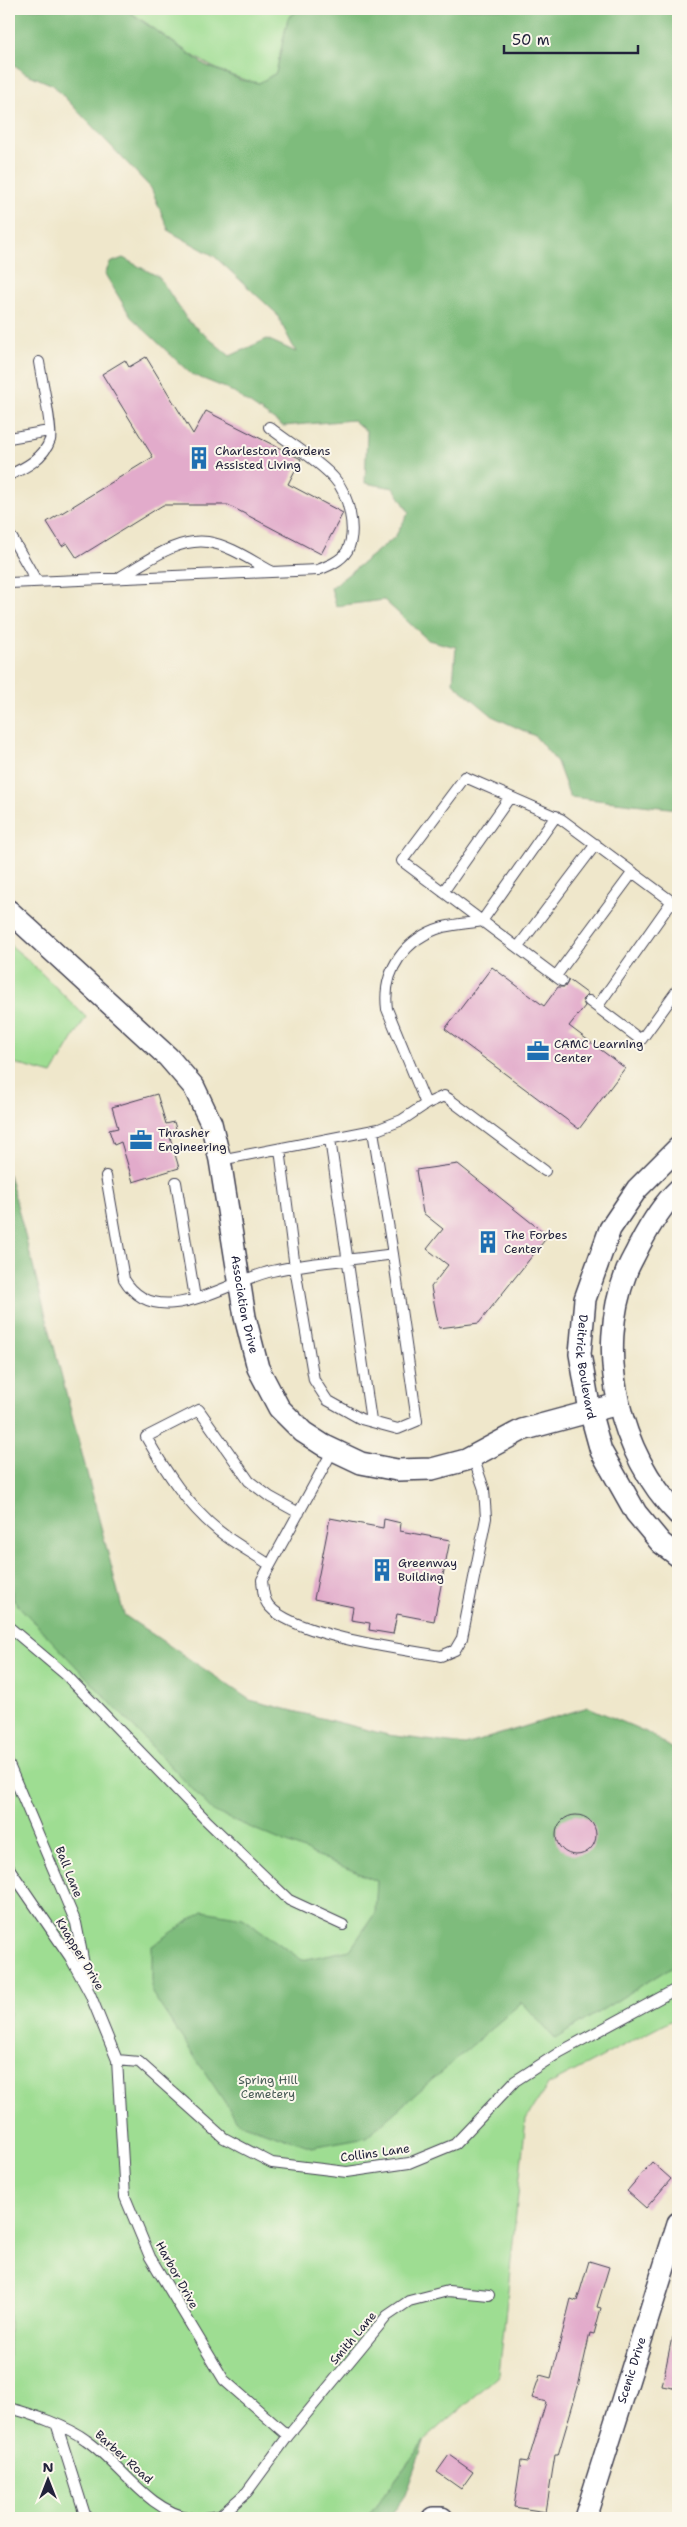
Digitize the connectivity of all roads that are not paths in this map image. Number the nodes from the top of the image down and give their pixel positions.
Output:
1 (39, 362) dead end
2 (269, 427) dead end
3 (49, 431) junction
4 (9, 438) edge
5 (9, 475) edge
6 (12, 538) dead end
7 (272, 572) junction
8 (117, 578) junction
9 (37, 582) junction
10 (9, 583) edge
11 (510, 796) junction
12 (556, 816) junction
13 (596, 844) junction
14 (633, 872) junction
15 (443, 892) junction
16 (675, 903) edge
17 (9, 910) edge
18 (482, 921) junction
19 (518, 947) junction
20 (678, 989) edge
21 (426, 1104) junction
22 (373, 1130) junction
23 (330, 1139) junction
24 (678, 1148) edge
25 (280, 1149) junction
26 (220, 1160) junction
27 (545, 1171) dead end
28 (106, 1176) dead end
29 (176, 1182) dead end
30 (678, 1190) edge
31 (393, 1254) junction
32 (347, 1260) junction
33 (294, 1268) junction
34 (239, 1284) junction
35 (194, 1298) junction
36 (618, 1404) junction
37 (590, 1411) junction
38 (371, 1422) junction
39 (333, 1450) junction
40 (473, 1457) junction
41 (299, 1512) junction
42 (678, 1514) edge
43 (678, 1556) edge
44 (270, 1565) junction
45 (9, 1626) edge
46 (9, 1765) edge
47 (9, 1868) edge
48 (343, 1926) dead end
49 (678, 1988) edge
50 (90, 1994) junction
51 (117, 2060) junction
52 (678, 2223) edge
53 (669, 2281) edge
54 (489, 2295) dead end
55 (9, 2408) edge
56 (57, 2426) junction
57 (288, 2436) junction
58 (86, 2518) edge
59 (192, 2518) edge
60 (205, 2518) edge
61 (433, 2518) edge
62 (442, 2518) edge
63 (585, 2518) edge

1 - 3 lane
2 - 7 lane
3 - 4 lane
3 - 5 lane
6 - 9 lane
7 - 8 lane
7 - 8 lane
8 - 9 lane
9 - 10 lane
11 - 12 lane
11 - 15 lane
11 - 15 lane
12 - 13 lane
12 - 18 lane
13 - 14 lane
13 - 19 lane
14 - 16 lane
14 - 19 lane
15 - 18 lane
16 - 20 lane
17 - 26 street, Association Drive
18 - 19 lane
18 - 21 lane
21 - 22 lane
21 - 27 lane
22 - 23 lane
22 - 31 lane
23 - 25 lane
23 - 32 lane
24 - 37 street, Deitrick Boulevard
25 - 26 lane
25 - 33 lane
26 - 34 street, Association Drive
28 - 35 lane
29 - 35 lane
30 - 36 street, Deitrick Boulevard
31 - 32 lane
31 - 38 lane
32 - 33 lane
32 - 38 lane
33 - 34 lane
33 - 38 lane
34 - 35 lane
34 - 39 street, Association Drive
36 - 37 street, Association Drive
36 - 42 street, Deitrick Boulevard
37 - 40 street, Association Drive
37 - 43 street, Deitrick Boulevard
39 - 40 street, Association Drive
39 - 41 lane
40 - 44 lane
41 - 44 lane
41 - 44 lane
45 - 48 lane
46 - 50 lane, Ball Lane
47 - 50 lane, Knapper Drive
49 - 51 lane, Collins Lane
50 - 51 lane, Knapper Drive
51 - 57 lane, Harbor Drive
52 - 53 street, Scenic Drive
53 - 63 street, Scenic Drive
54 - 57 lane, Smith Lane
55 - 56 lane, Barber Road
56 - 58 lane
56 - 59 lane, Barber Road
57 - 60 lane
61 - 62 street

